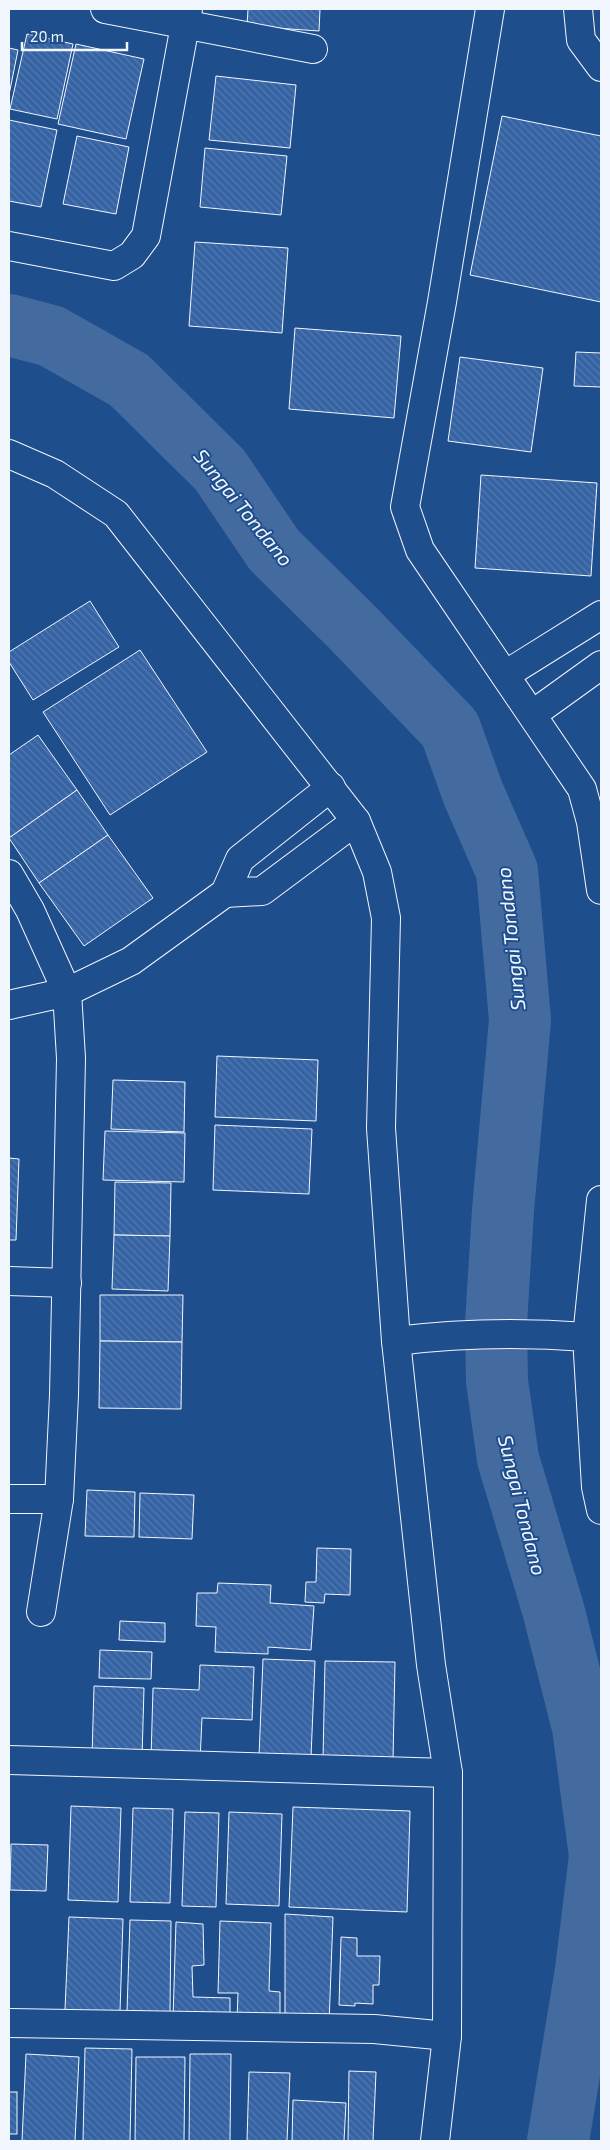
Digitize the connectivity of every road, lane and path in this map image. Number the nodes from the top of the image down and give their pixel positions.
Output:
1 (105, 9) edge
2 (490, 9) edge
3 (578, 9) edge
4 (186, 17) edge
5 (313, 49) dead end
6 (601, 67) edge
7 (9, 246) edge
8 (9, 454) edge
9 (601, 615) edge
10 (601, 665) edge
11 (505, 675) junction
12 (533, 714) junction
13 (330, 787) junction
14 (356, 821) junction
15 (9, 874) edge
16 (601, 890) edge
17 (225, 893) junction
18 (67, 992) junction
19 (9, 1005) edge
20 (601, 1200) edge
21 (9, 1281) edge
22 (68, 1283) junction
23 (594, 1337) edge
24 (396, 1341) junction
25 (9, 1499) edge
26 (59, 1499) junction
27 (601, 1510) edge
28 (41, 1612) dead end
29 (9, 1760) edge
30 (448, 1773) junction
31 (9, 2022) edge
32 (447, 2036) junction
33 (435, 2141) edge

1 - 4 street
2 - 11 street
3 - 6 street
4 - 5 street
4 - 7 street
8 - 13 street
9 - 11 street
10 - 12 street
11 - 12 street
12 - 16 street
13 - 14 street
13 - 17 street
14 - 17 street
14 - 24 street
15 - 18 street
17 - 18 street
18 - 19 street
18 - 22 street
20 - 23 street
21 - 22 street
22 - 26 street
23 - 24 street
23 - 27 street
24 - 30 street
25 - 26 street
26 - 28 street
29 - 30 street
30 - 32 street
31 - 32 street
32 - 33 street

